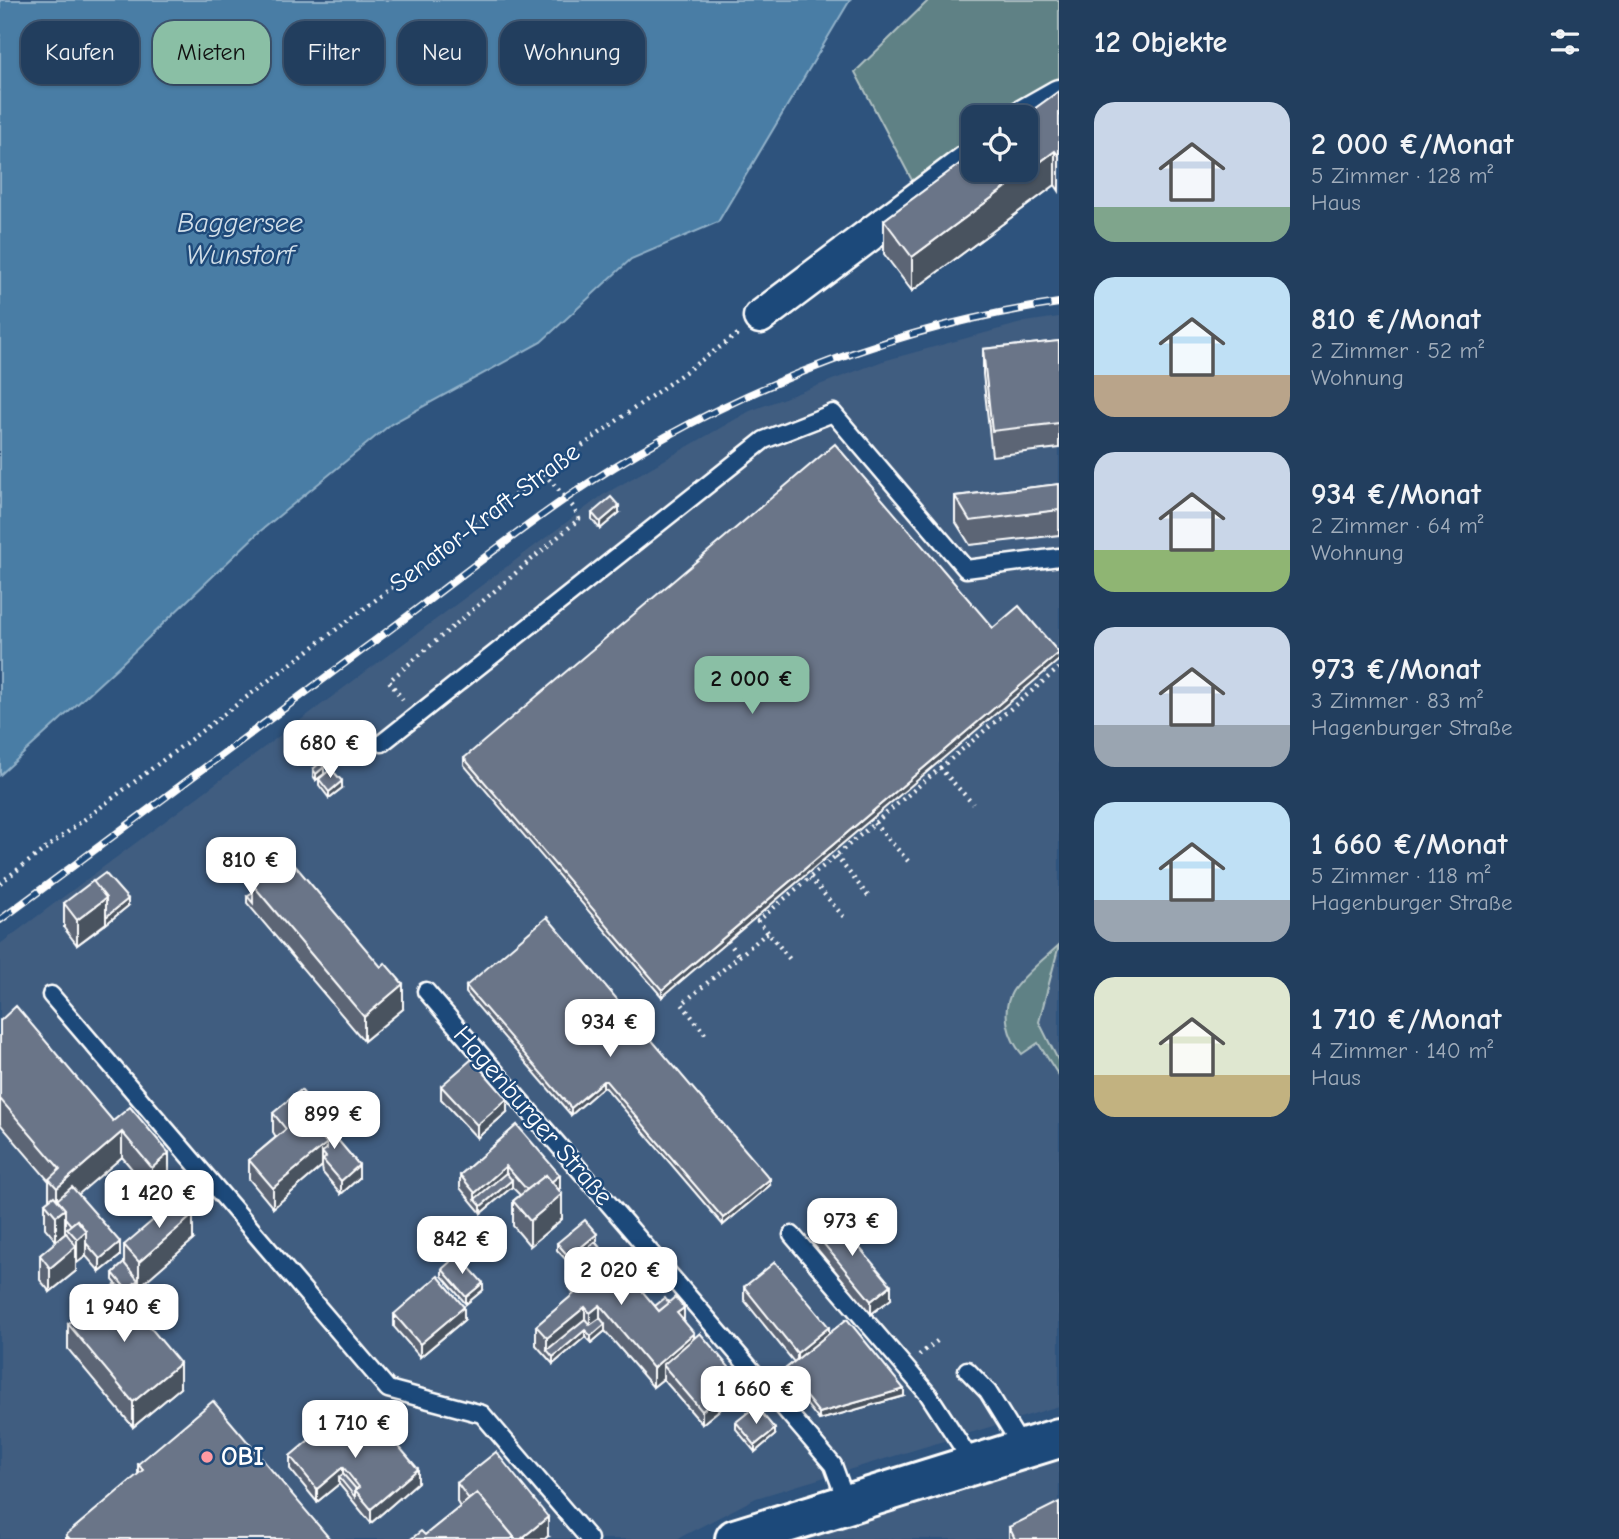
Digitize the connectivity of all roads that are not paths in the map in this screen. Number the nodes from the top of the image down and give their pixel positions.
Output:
1 (1059, 96) edge
2 (1038, 108) edge
3 (961, 166) edge
4 (760, 317) road end
5 (1059, 557) edge
6 (382, 743) dead end
7 (426, 991) dead end
8 (51, 995) dead end
9 (792, 1235) dead end
10 (967, 1370) dead end
11 (1059, 1438) edge
12 (1023, 1449) junction
13 (974, 1465) junction
14 (847, 1503) junction
15 (584, 1537) edge
16 (735, 1539) edge

1 - 2 street
3 - 4 street
5 - 6 lane
7 - 14 lane, Hagenburger Straße
8 - 15 lane
9 - 13 lane
10 - 12 lane
11 - 12 main road
12 - 13 main road
13 - 14 main road
14 - 16 main road

